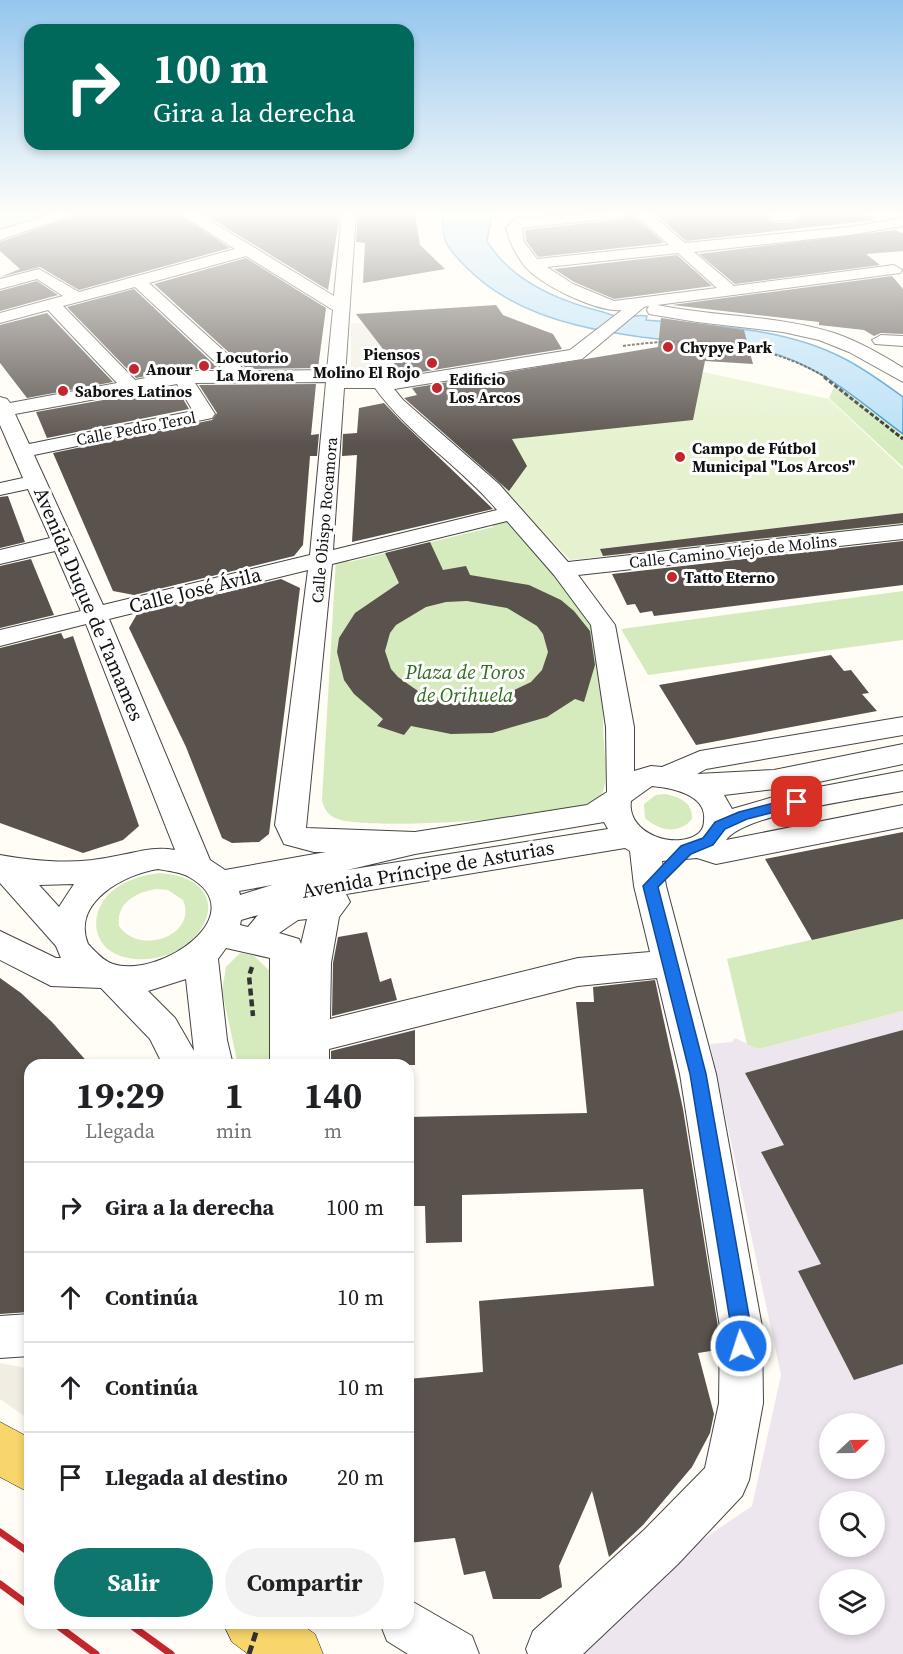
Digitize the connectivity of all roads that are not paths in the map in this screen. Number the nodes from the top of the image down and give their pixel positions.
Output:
1 (65, 290) edge
2 (100, 290) edge
3 (148, 290) edge
4 (312, 290) edge
5 (343, 290) edge
6 (573, 290) edge
7 (735, 290) edge
8 (730, 291) joint
9 (76, 297) junction
10 (636, 303) junction
11 (51, 304) junction
12 (342, 308) junction
13 (0, 318) edge
14 (881, 340) dead end
15 (903, 341) edge
16 (241, 376) junction
17 (903, 376) edge
18 (182, 377) junction
19 (336, 379) junction
20 (381, 384) junction
21 (130, 386) junction
22 (102, 392) junction
23 (2, 408) edge
24 (120, 431) junction
25 (24, 451) junction
26 (37, 481) junction
27 (0, 489) edge
28 (512, 513) junction
29 (903, 532) edge
30 (64, 542) junction
31 (0, 557) edge
32 (321, 559) junction
33 (562, 570) junction
34 (94, 615) junction
35 (0, 638) edge
36 (903, 726) edge
37 (620, 727) junction
38 (903, 754) edge
39 (660, 776) junction
40 (903, 781) edge
41 (696, 784) junction
42 (619, 795) junction
43 (172, 808) junction
44 (903, 816) edge
45 (290, 825) joint
46 (720, 826) junction
47 (637, 841) junction
48 (415, 843) junction
49 (692, 848) junction
50 (158, 858) junction
51 (118, 867) junction
52 (3, 868) edge
53 (650, 886) junction
54 (213, 910) junction
55 (264, 927) dead end
56 (69, 939) junction
57 (0, 944) edge
58 (671, 963) junction
59 (104, 975) junction
60 (312, 1052) edge
61 (180, 1059) edge
62 (214, 1059) edge
63 (288, 1059) edge
64 (24, 1335) edge
65 (0, 1337) edge
66 (0, 1447) edge
67 (24, 1464) edge
68 (260, 1629) edge
69 (414, 1629) edge
70 (551, 1649) dead end
71 (295, 1654) edge
72 (454, 1654) edge

1 - 9 street
2 - 9 street
3 - 16 street
4 - 12 street
5 - 12 street, Calle Obispo Rocamora
6 - 10 street
7 - 8 street
8 - 10 street
9 - 11 street
10 - 17 street
10 - 20 street
11 - 13 street
11 - 21 street
12 - 19 street, Calle Obispo Rocamora
14 - 15 street
16 - 18 street
16 - 19 street
18 - 21 street
18 - 24 street, Calle Pedro Terol
19 - 20 street
19 - 32 street, Calle Obispo Rocamora
20 - 28 street
21 - 22 street
22 - 23 street
22 - 24 street
23 - 25 street, Avenida Duque de Tamames
24 - 25 street, Calle Pedro Terol
25 - 26 street, Avenida Duque de Tamames
26 - 27 street
26 - 30 street, Avenida Duque de Tamames
28 - 32 street, Calle José Ávila
28 - 33 street
29 - 33 street, Calle Camino Viejo de Molins
30 - 31 street
30 - 34 street, Avenida Duque de Tamames
32 - 34 street, Calle José Ávila
32 - 45 street, Calle Obispo Rocamora
33 - 37 street
34 - 35 street, Calle José Ávila
34 - 43 street, Avenida Duque de Tamames
36 - 39 street
37 - 39 street
37 - 42 street
38 - 41 street
39 - 41 street
39 - 42 street
40 - 46 street
41 - 46 street
42 - 47 street
42 - 48 street, Avenida Príncipe de Asturias
43 - 50 street
43 - 54 street, Avenida Duque de Tamames
44 - 49 street
45 - 48 street, Avenida Príncipe de Asturias
46 - 49 street
47 - 49 street
47 - 53 street
47 - 54 street, Avenida Príncipe de Asturias
48 - 54 street, Avenida Príncipe de Asturias
49 - 53 street
50 - 51 street
50 - 54 street
51 - 52 street
51 - 56 street
52 - 56 street
53 - 58 street
54 - 59 street
54 - 62 street, Avenida Duque de Tamames
54 - 63 street
55 - 60 street
56 - 59 street
57 - 59 street
58 - 60 street
58 - 70 street
59 - 61 street
64 - 65 street
66 - 67 main road
68 - 71 main road
69 - 72 street

